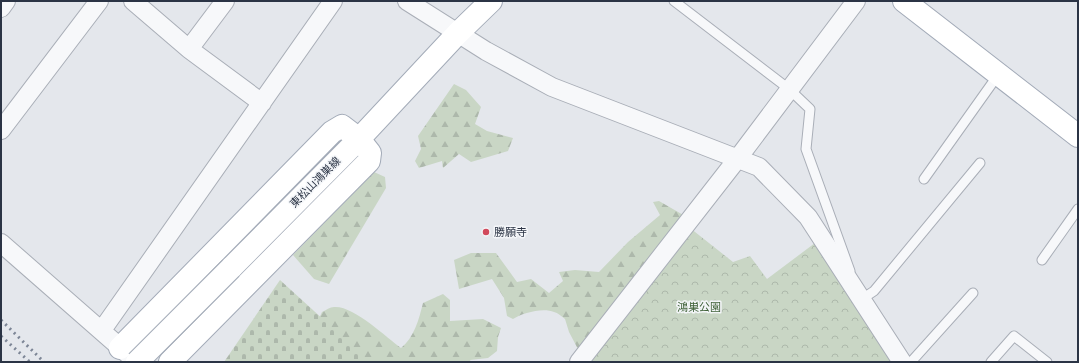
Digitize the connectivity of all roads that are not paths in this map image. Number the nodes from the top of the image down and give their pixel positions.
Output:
1 (6, 1) edge
2 (99, 1) edge
3 (132, 1) edge
4 (225, 1) edge
5 (333, 1) edge
6 (407, 1) edge
7 (492, 1) edge
8 (674, 1) edge
9 (856, 1) edge
10 (904, 1) edge
11 (1, 8) edge
12 (458, 33) junction
13 (190, 49) junction
14 (998, 75) junction
15 (789, 89) junction
16 (262, 103) junction
17 (1, 130) edge
18 (1078, 135) edge
19 (358, 139) junction
20 (738, 158) junction
21 (980, 163) dead end
22 (924, 179) dead end
23 (1078, 209) edge
24 (1, 243) edge
25 (1042, 260) dead end
26 (973, 292) dead end
27 (857, 293) junction
28 (102, 330) junction
29 (120, 348) junction
30 (136, 362) edge
31 (170, 362) edge
32 (578, 362) edge
33 (902, 362) edge
34 (911, 362) edge
35 (991, 362) edge
36 (1047, 362) edge

1 - 11 street
2 - 17 street
3 - 13 street
4 - 13 street
5 - 16 street
6 - 12 street
7 - 12 main road, 東松山鴻巣線
8 - 15 lane
9 - 15 street
10 - 14 main road
12 - 19 main road, 東松山鴻巣線
12 - 20 street
13 - 16 street
14 - 18 main road
14 - 22 lane
15 - 20 street
15 - 27 lane
16 - 28 street
19 - 29 main road
19 - 30 main road, 東松山鴻巣線, bridge
19 - 31 main road
20 - 27 street
20 - 32 street
21 - 27 lane
23 - 25 lane
24 - 28 street
26 - 34 lane
27 - 33 street
28 - 29 street
29 - 30 street
35 - 36 lane

